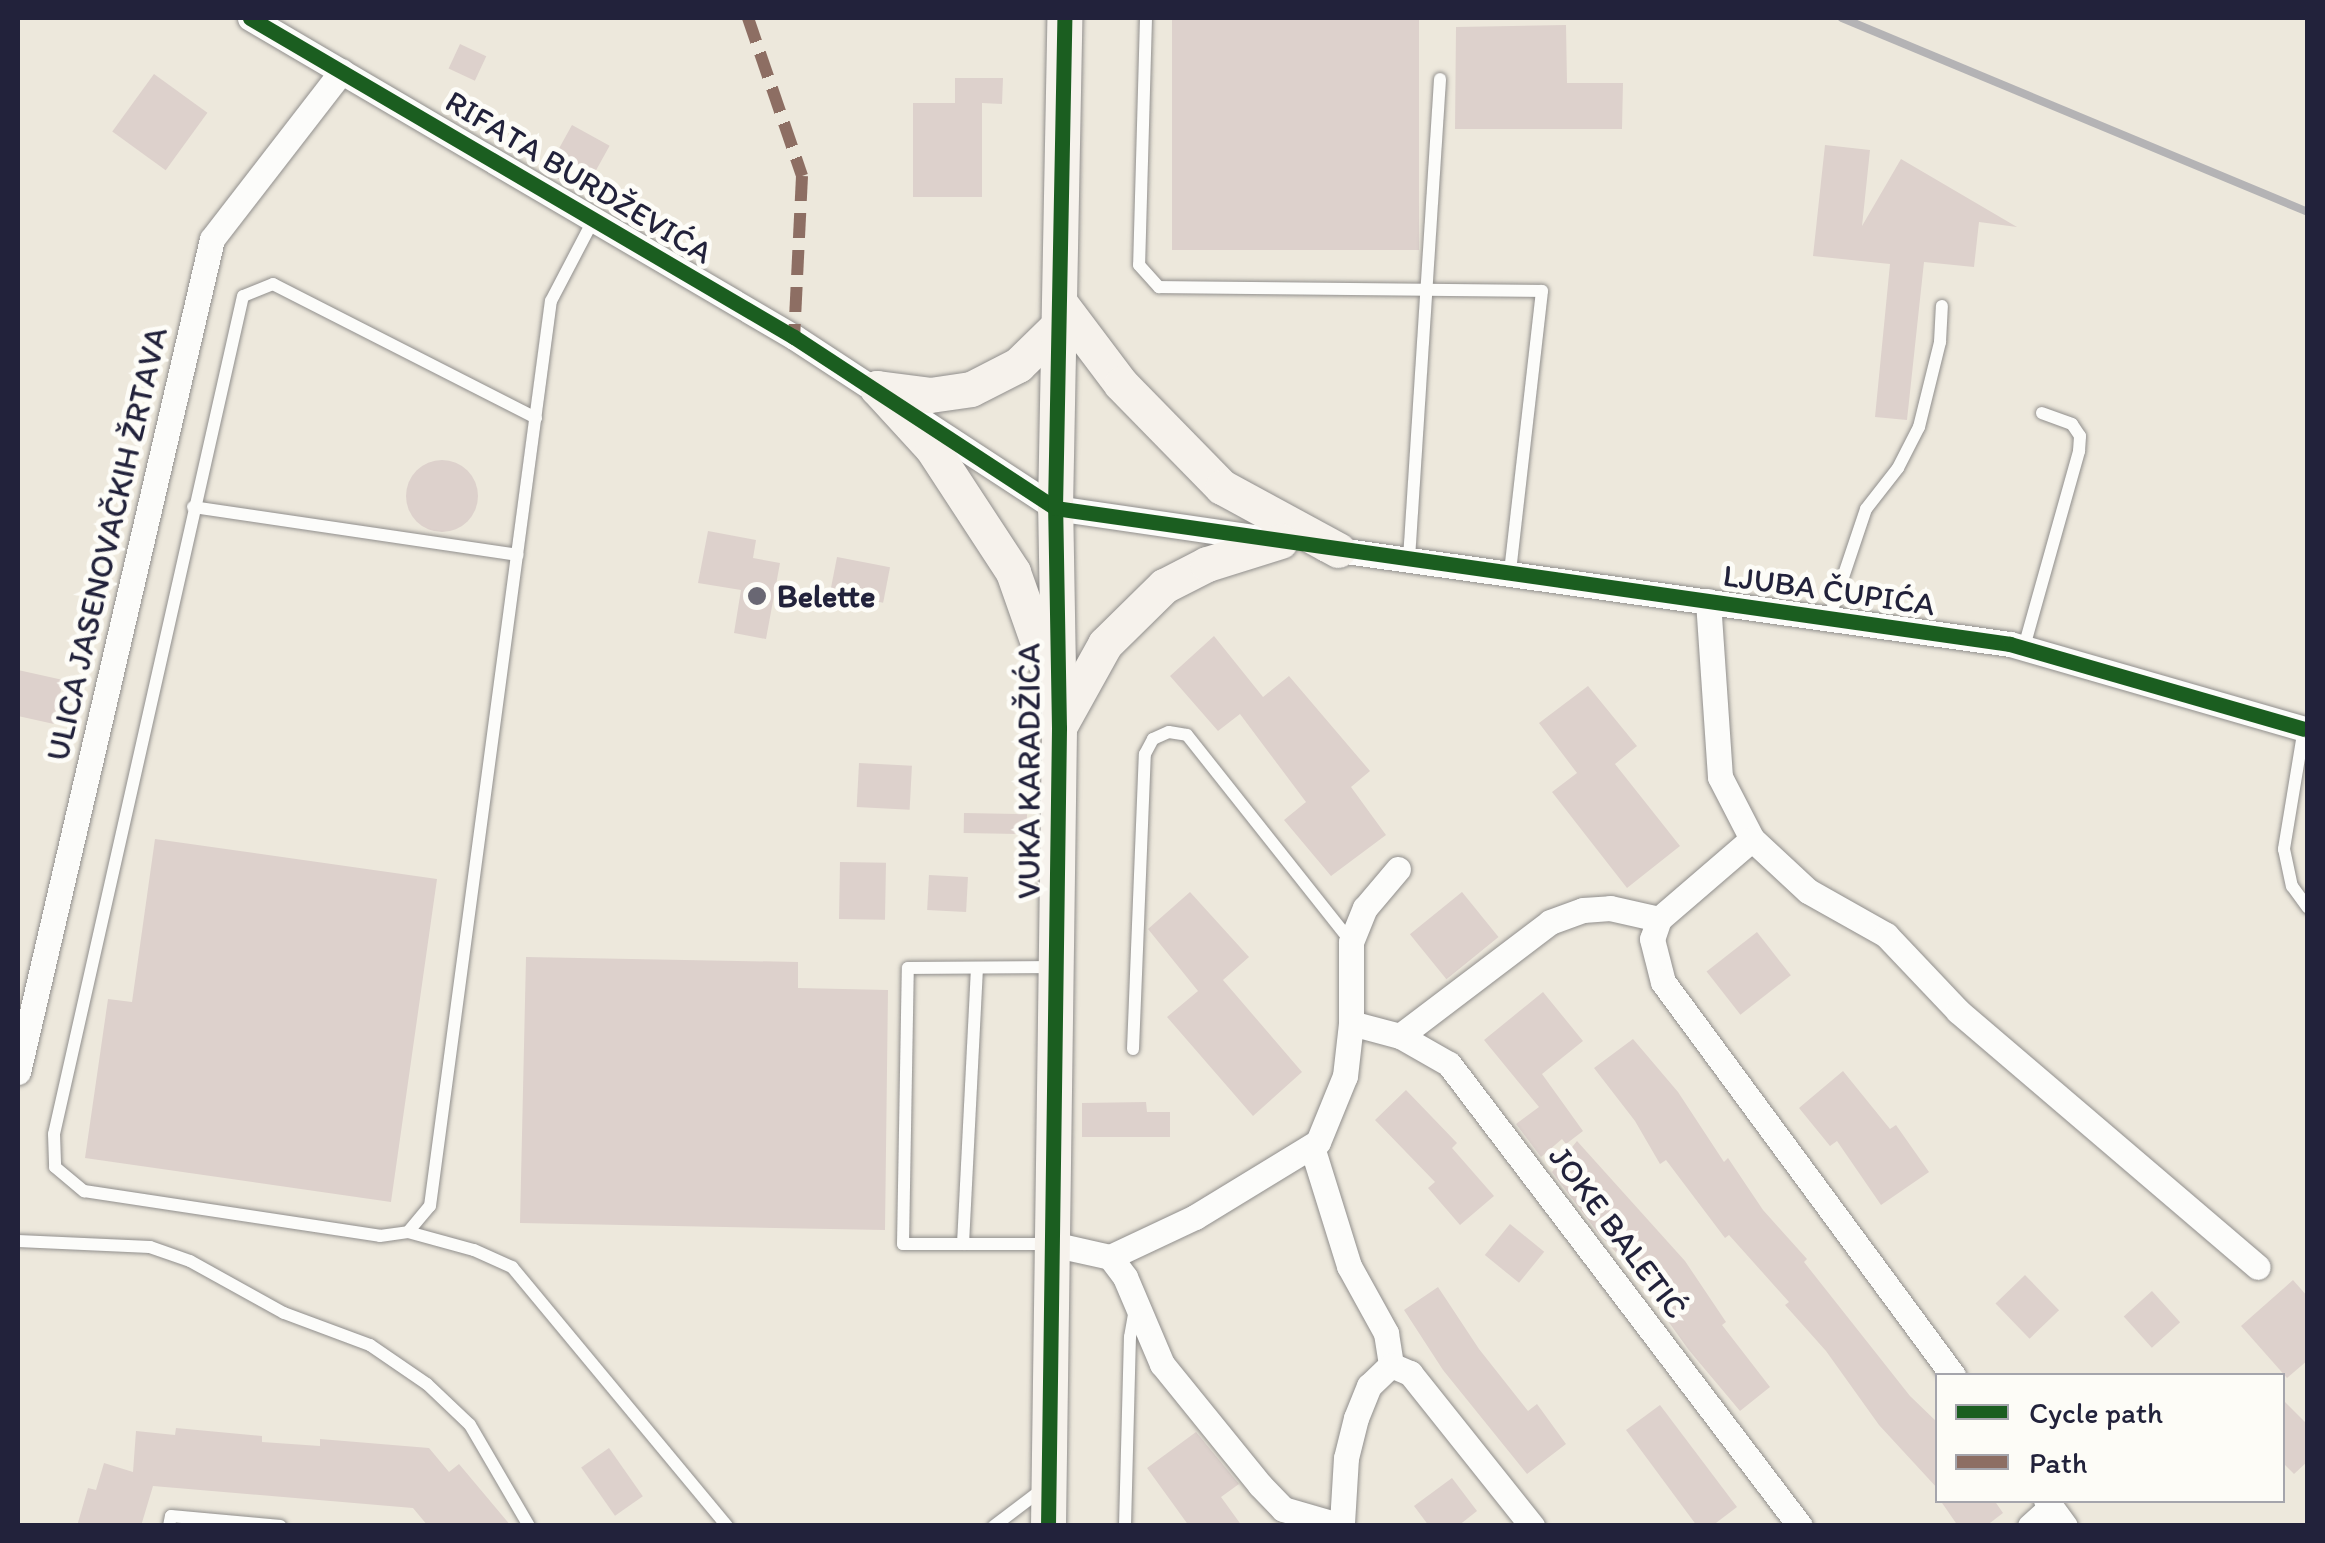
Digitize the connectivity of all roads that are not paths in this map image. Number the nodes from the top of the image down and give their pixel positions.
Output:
1 (250, 18) edge
2 (1064, 18) edge
3 (1146, 18) edge
4 (342, 71) junction
5 (1440, 80) dead end
6 (595, 217) junction
7 (1430, 290) junction
8 (1942, 306) dead end
9 (1060, 313) junction
10 (877, 388) junction
11 (2042, 413) dead end
12 (536, 418) junction
13 (193, 506) junction
14 (1055, 508) junction
15 (1282, 541) junction
16 (1338, 550) junction
17 (517, 555) junction
18 (1409, 559) junction
19 (1510, 571) junction
20 (1708, 601) junction
21 (1830, 616) junction
22 (2024, 647) junction
23 (2306, 723) edge
24 (1058, 728) junction
25 (2303, 759) edge
26 (1752, 839) junction
27 (1398, 869) dead end
28 (2308, 908) edge
29 (1659, 919) junction
30 (1351, 942) junction
31 (1056, 967) junction
32 (977, 968) junction
33 (1351, 1023) junction
34 (1400, 1036) junction
35 (1133, 1049) dead end
36 (18, 1072) edge
37 (1312, 1147) junction
38 (408, 1232) junction
39 (18, 1241) edge
40 (963, 1244) junction
41 (1052, 1244) junction
42 (1110, 1257) junction
43 (2258, 1267) dead end
44 (1135, 1304) junction
45 (1395, 1366) junction
46 (1951, 1373) edge
47 (1049, 1484) junction
48 (2054, 1511) edge
49 (1342, 1524) edge
50 (169, 1526) edge
51 (280, 1526) edge
52 (528, 1526) edge
53 (727, 1526) edge
54 (994, 1526) edge
55 (1048, 1526) edge
56 (1125, 1526) edge
57 (1532, 1526) edge
58 (1800, 1526) edge
59 (2030, 1526) edge

1 - 4 street, RIFATA BURDŽEVIĆA
2 - 9 street, VUKA KARADŽIĆA
3 - 7 lane
4 - 6 street, RIFATA BURDŽEVIĆA
4 - 36 street, ULICA JASENOVAČKIH ŽRTAVA
5 - 7 lane
6 - 10 street, RIFATA BURDŽEVIĆA
6 - 12 lane
7 - 18 lane
7 - 19 lane
8 - 21 lane
9 - 10 street
9 - 14 street, VUKA KARADŽIĆA
9 - 16 street
10 - 14 street, RIFATA BURDŽEVIĆA
10 - 24 street
11 - 22 lane
12 - 13 lane
12 - 17 lane
13 - 17 lane
13 - 38 lane
14 - 15 street, LJUBA ČUPIĆA
14 - 24 street, VUKA KARADŽIĆA
15 - 16 street, LJUBA ČUPIĆA
15 - 24 street
16 - 18 street, LJUBA ČUPIĆA
17 - 38 lane
18 - 19 street, LJUBA ČUPIĆA
19 - 20 street, LJUBA ČUPIĆA
20 - 21 street, LJUBA ČUPIĆA
20 - 26 street, LJUBA ČUPIĆA
21 - 22 street, LJUBA ČUPIĆA
22 - 23 street, LJUBA ČUPIĆA
23 - 25 lane
24 - 31 street, VUKA KARADŽIĆA
25 - 28 lane
26 - 29 street
26 - 43 street, LJUBA ČUPIĆA
27 - 30 street
29 - 34 street
29 - 46 street
30 - 33 street
30 - 35 lane
31 - 32 lane
31 - 41 street, VUKA KARADŽIĆA
32 - 40 lane
32 - 40 lane
33 - 34 street, JOKE BALETIĆ
33 - 37 street
34 - 58 street, JOKE BALETIĆ
37 - 42 street
37 - 45 street
38 - 53 lane
39 - 52 lane
40 - 41 lane
41 - 42 street
41 - 47 street, VUKA KARADŽIĆA
42 - 44 street
44 - 49 street
44 - 56 lane
45 - 49 street
45 - 57 street
47 - 54 lane
47 - 55 street, VUKA KARADŽIĆA
48 - 59 street
50 - 51 lane

